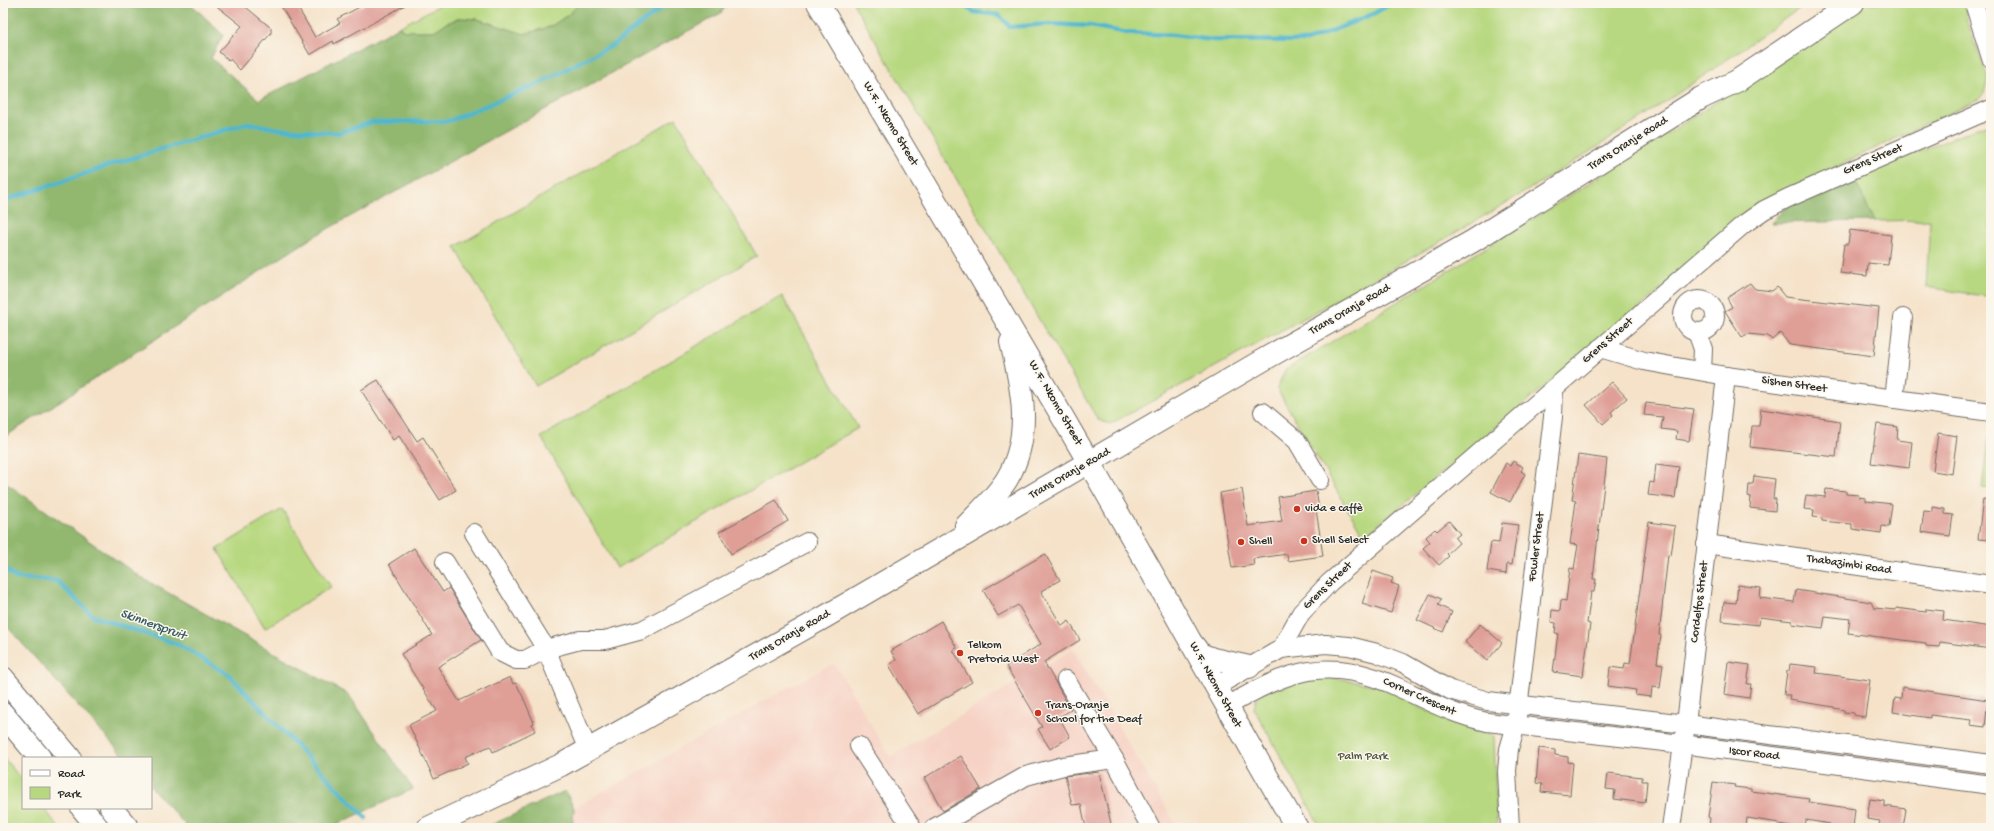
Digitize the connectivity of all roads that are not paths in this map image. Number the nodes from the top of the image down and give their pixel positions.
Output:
1 (818, 3) edge
2 (1828, 3) edge
3 (1852, 3) edge
4 (1974, 3) edge
5 (1991, 58) edge
6 (1701, 98) junction
7 (1991, 109) edge
8 (1903, 318) dead end
9 (1005, 319) junction
10 (1697, 332) dead end
11 (1600, 348) junction
12 (1702, 371) junction
13 (1726, 376) junction
14 (1554, 390) junction
15 (1894, 399) junction
16 (1263, 412) dead end
17 (1991, 412) edge
18 (1089, 463) junction
19 (1320, 480) dead end
20 (474, 533) dead end
21 (808, 542) dead end
22 (949, 544) junction
23 (1706, 544) junction
24 (445, 562) dead end
25 (1991, 585) edge
26 (1192, 643) junction
27 (546, 649) junction
28 (1280, 649) junction
29 (1249, 667) junction
30 (3, 678) edge
31 (1066, 680) dead end
32 (1215, 687) junction
33 (1518, 705) junction
34 (1226, 707) junction
35 (3, 714) edge
36 (1686, 724) junction
37 (1516, 725) junction
38 (1682, 744) junction
39 (859, 746) dead end
40 (588, 750) junction
41 (39, 757) edge
42 (69, 757) edge
43 (1114, 759) junction
44 (1991, 764) edge
45 (1991, 785) edge
46 (70, 809) edge
47 (83, 809) edge
48 (112, 809) edge
49 (79, 828) edge
50 (98, 828) edge
51 (128, 828) edge
52 (428, 828) edge
53 (912, 828) edge
54 (934, 828) edge
55 (1151, 828) edge
56 (1297, 828) edge
57 (1510, 828) edge
58 (1671, 828) edge

1 - 9 main road, W.F. Nkomo Street
2 - 6 main road, Trans Oranje Road
3 - 6 main road, Trans Oranje Road
4 - 5 street
6 - 18 main road, Trans Oranje Road
7 - 11 street, Grens Street
8 - 15 street
9 - 18 main road, W.F. Nkomo Street
9 - 22 main road
10 - 12 street
11 - 12 street, Sishen Street
11 - 14 street, Grens Street
12 - 13 street, Sishen Street
13 - 15 street, Sishen Street
13 - 23 street, Cordelfos Street
14 - 28 street, Grens Street
14 - 33 street, Fowler Street
15 - 17 street, Sishen Street
16 - 19 street
18 - 22 main road, Trans Oranje Road
18 - 26 main road, W.F. Nkomo Street
20 - 27 street
21 - 27 street
22 - 40 main road, Trans Oranje Road
23 - 25 street, Thabazimbi Road
23 - 36 street, Cordelfos Street
24 - 27 street
26 - 29 main road
26 - 32 main road, W.F. Nkomo Street
27 - 40 street
28 - 29 street, Corner Crescent
28 - 33 street, Corner Crescent
29 - 32 street, Corner Crescent
30 - 42 main road
31 - 43 street
32 - 34 main road, W.F. Nkomo Street
33 - 36 street, Iscor Road
33 - 37 street, Fowler Street
34 - 37 street, Corner Crescent
34 - 56 main road, W.F. Nkomo Street
35 - 41 main road
36 - 38 street, Cordelfos Street
36 - 44 street, Iscor Road
37 - 38 street, Iscor Road
37 - 57 street
38 - 45 street, Iscor Road
38 - 58 street, Cordelfos Street
39 - 53 street
40 - 52 main road, Trans Oranje Road
43 - 54 street
43 - 55 street
46 - 49 main road
47 - 50 main road
48 - 51 main road

